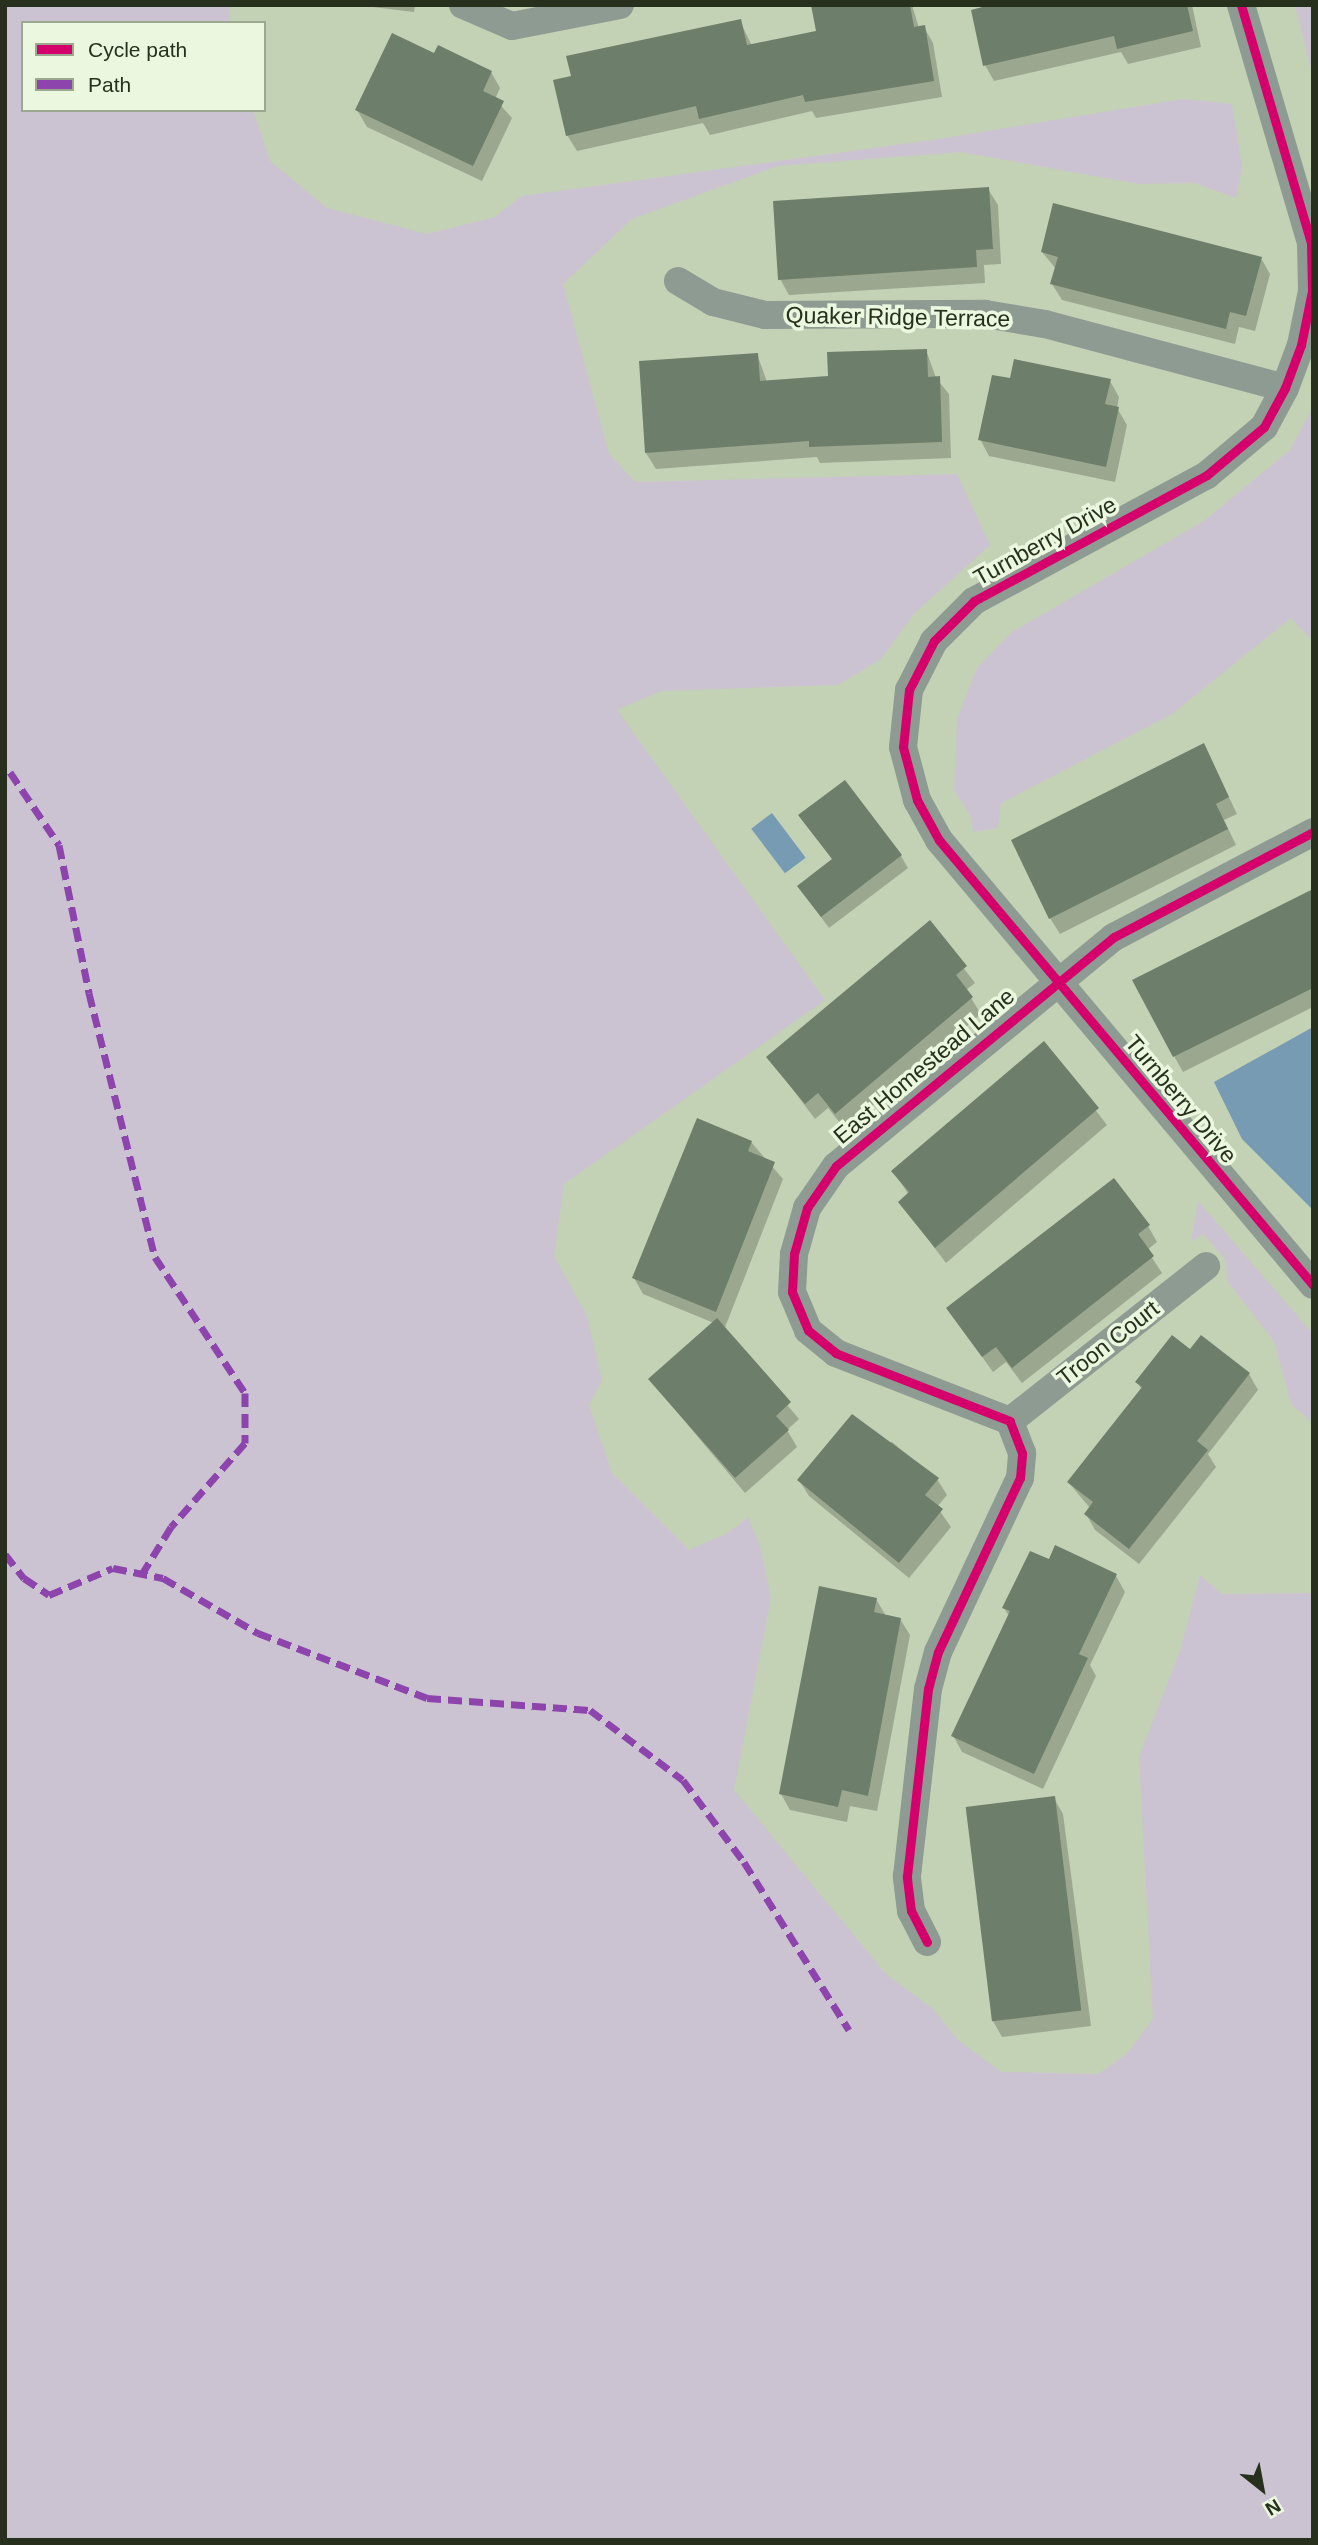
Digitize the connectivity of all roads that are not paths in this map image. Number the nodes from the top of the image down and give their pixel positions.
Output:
1 (463, 5) edge
2 (620, 5) edge
3 (1241, 5) edge
4 (678, 281) dead end
5 (1285, 388) junction
6 (1313, 832) edge
7 (1056, 981) junction
8 (1206, 1266) dead end
9 (1313, 1286) edge
10 (1010, 1421) junction
11 (927, 1942) dead end

1 - 2 street
3 - 5 street, Turnberry Drive
4 - 5 street, Quaker Ridge Terrace
5 - 7 street, Turnberry Drive
6 - 7 street, East Homestead Lane
7 - 9 street, Turnberry Drive
7 - 10 street, East Homestead Lane
8 - 10 street, Troon Court
10 - 11 street

